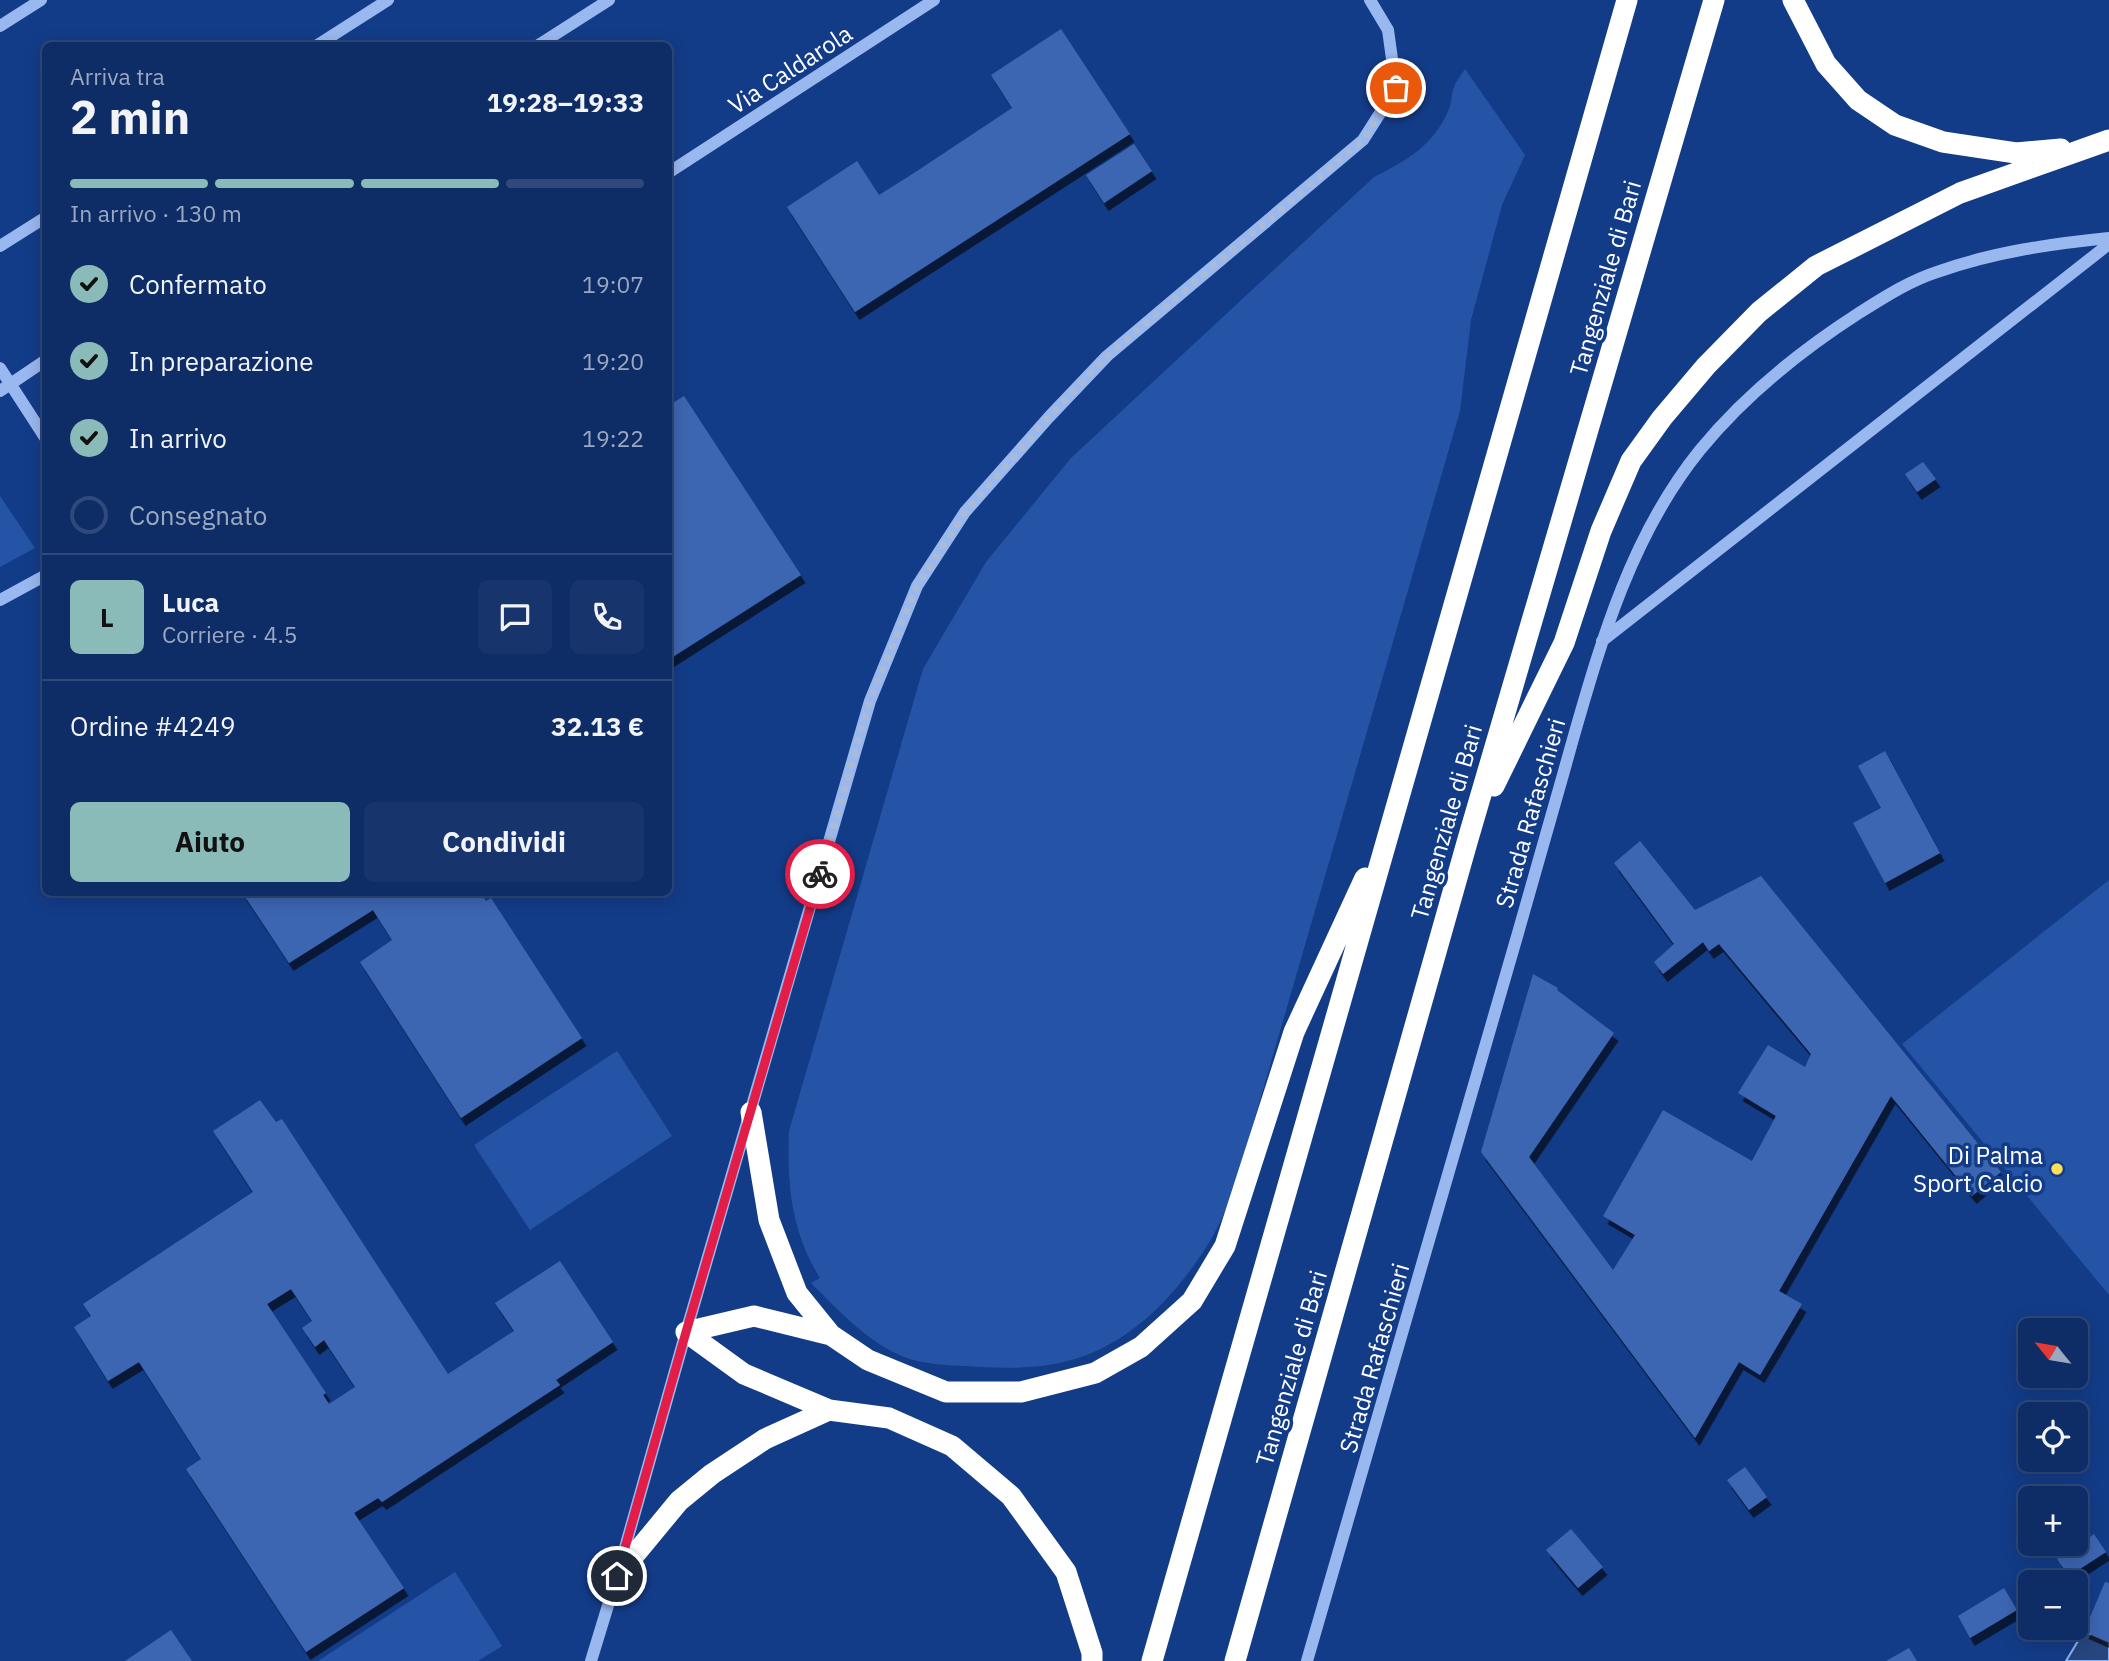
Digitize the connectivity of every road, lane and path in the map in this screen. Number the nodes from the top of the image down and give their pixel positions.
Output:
1 (41, 0) edge
2 (388, 0) edge
3 (609, 0) edge
4 (934, 0) edge
5 (1370, 0) edge
6 (1627, 0) edge
7 (1714, 0) edge
8 (1793, 0) edge
9 (0, 26) edge
10 (322, 42) edge
11 (543, 42) edge
12 (2100, 143) edge
13 (672, 170) edge
14 (42, 220) edge
15 (2109, 238) edge
16 (2109, 244) edge
17 (0, 246) edge
18 (42, 363) edge
19 (0, 368) edge
20 (5, 387) edge
21 (42, 434) edge
22 (42, 577) edge
23 (0, 600) edge
24 (1601, 642) junction
25 (1393, 815) junction
26 (1468, 839) junction
27 (751, 1112) junction
28 (686, 1332) junction
29 (831, 1335) junction
30 (829, 1410) junction
31 (617, 1576) junction
32 (591, 1661) edge
33 (1092, 1661) edge
34 (1152, 1661) edge
35 (1236, 1661) edge
36 (1307, 1661) edge

1 - 9 street
2 - 10 street
3 - 11 street
4 - 13 street, Via Caldarola
5 - 27 street
6 - 25 highway
7 - 26 highway, Tangenziale di Bari
8 - 12 highway
12 - 26 highway
14 - 17 street
15 - 24 street, Strada Rafaschieri
16 - 24 street
18 - 20 street
19 - 20 street
20 - 21 street
22 - 23 street
24 - 36 street, Strada Rafaschieri
25 - 29 highway
25 - 34 highway
26 - 35 highway, Tangenziale di Bari
27 - 28 street
27 - 29 highway
28 - 29 highway
28 - 30 highway
28 - 31 street
30 - 31 highway
30 - 33 highway
31 - 32 street

